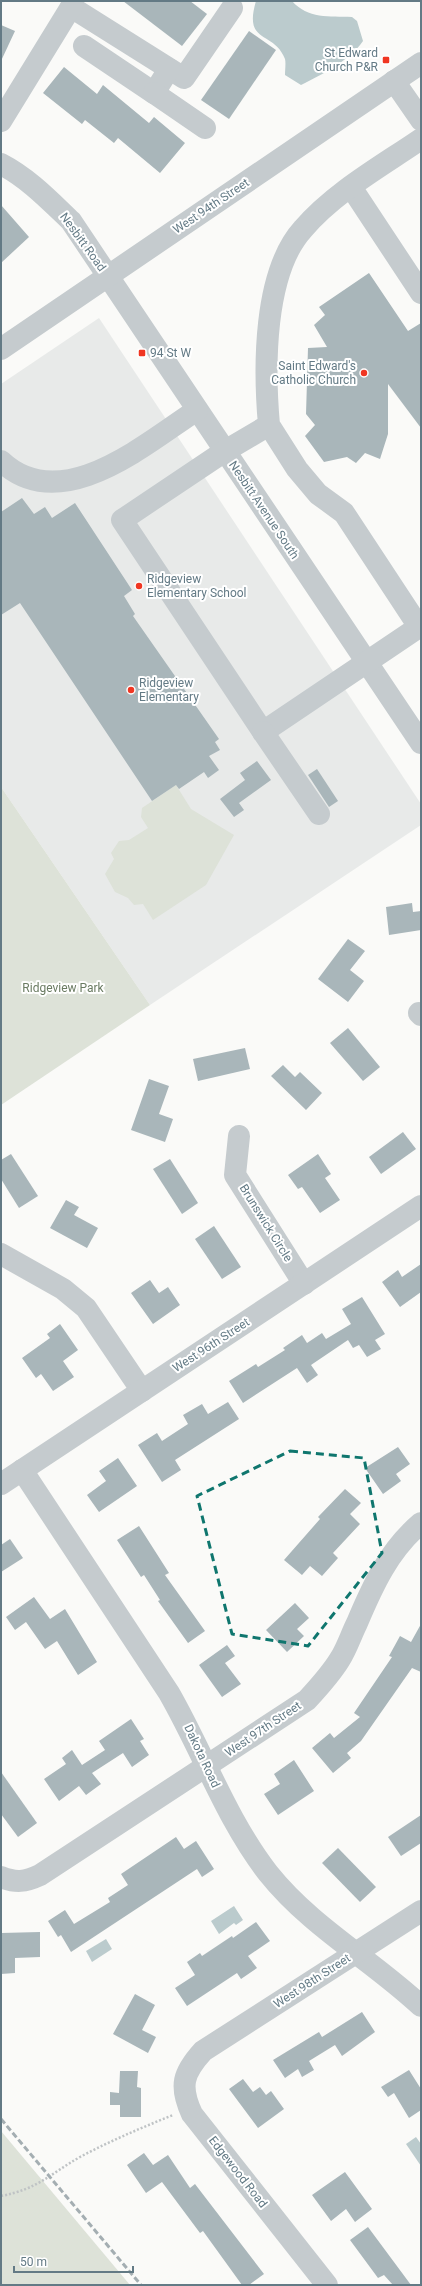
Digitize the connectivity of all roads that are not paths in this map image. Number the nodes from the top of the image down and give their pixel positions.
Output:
1 (72, 4) edge
2 (232, 8) dead end
3 (84, 46) dead end
4 (421, 63) edge
5 (169, 69) junction
6 (394, 81) junction
7 (154, 93) junction
8 (421, 120) edge
9 (1, 121) edge
10 (205, 128) dead end
11 (421, 139) edge
12 (1, 164) edge
13 (351, 187) junction
14 (108, 276) junction
15 (421, 293) edge
16 (1, 349) edge
17 (197, 410) junction
18 (269, 425) junction
19 (225, 451) junction
20 (1, 461) edge
21 (420, 626) edge
22 (367, 662) junction
23 (263, 732) junction
24 (421, 743) edge
25 (319, 814) dead end
26 (240, 1136) dead end
27 (421, 1206) edge
28 (1, 1254) edge
29 (304, 1284) junction
30 (142, 1391) junction
31 (22, 1470) junction
32 (1, 1484) edge
33 (421, 1523) edge
34 (206, 1766) junction
35 (1, 1877) edge
36 (421, 1911) edge
37 (355, 1953) junction
38 (421, 2006) edge
39 (203, 2051) joint
40 (327, 2285) edge

1 - 5 street
1 - 9 street
2 - 5 street
3 - 7 street
4 - 6 street, West 94th Street
5 - 7 street
6 - 8 street
6 - 14 street, West 94th Street
7 - 10 street
11 - 13 street
12 - 14 street, Nesbitt Road
13 - 15 street
13 - 18 street
14 - 16 street, West 94th Street
14 - 17 street, Nesbitt Avenue South
17 - 19 street, Nesbitt Avenue South
17 - 20 street
18 - 19 street
18 - 21 street
19 - 22 street, Nesbitt Avenue South
19 - 23 street
21 - 22 street
22 - 23 street
22 - 24 street, Nesbitt Avenue South
23 - 25 street
26 - 29 street, Brunswick Circle
27 - 29 street, West 96th Street
28 - 30 street
29 - 30 street, West 96th Street
30 - 31 street, West 96th Street
31 - 32 street, West 96th Street
31 - 34 street, Dakota Road
33 - 34 street, West 97th Street
34 - 35 street, West 97th Street
34 - 37 street, Dakota Road
36 - 37 street, West 98th Street
37 - 38 street, Dakota Road
37 - 39 street, West 98th Street
39 - 40 street, Edgewood Road

